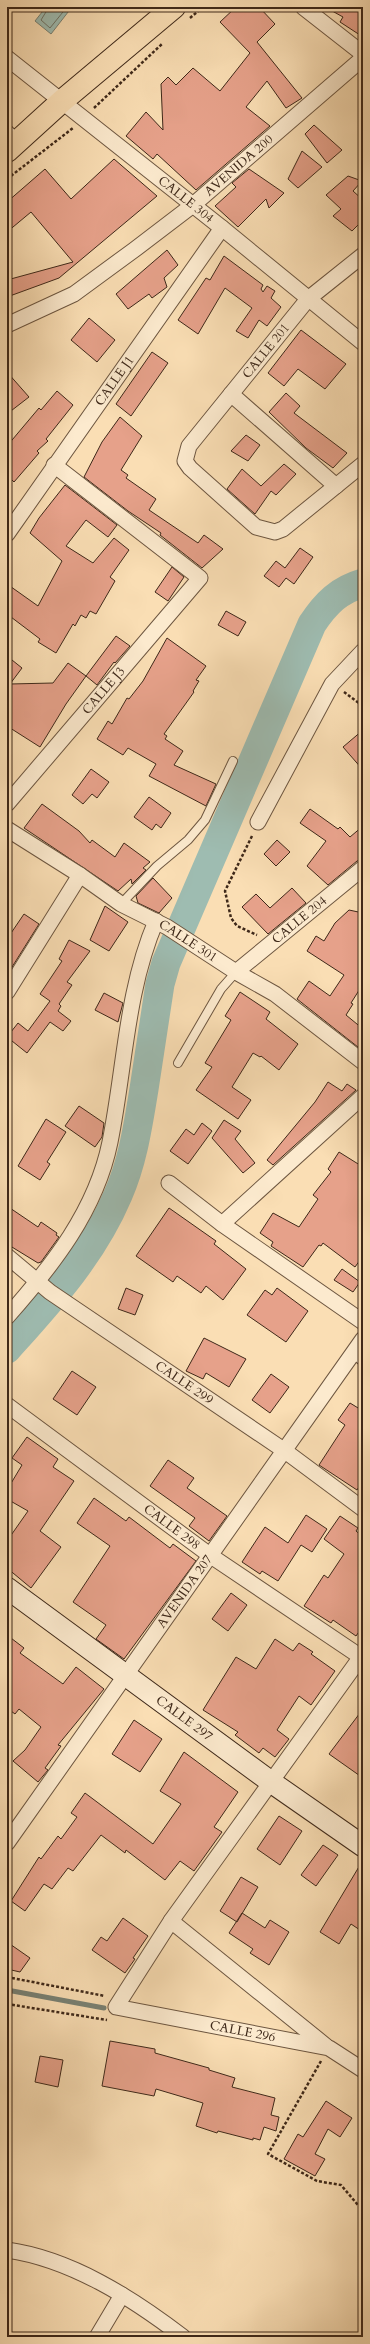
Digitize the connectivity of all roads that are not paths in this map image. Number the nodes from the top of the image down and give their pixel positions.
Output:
1 (303, 7) edge
2 (180, 15) edge
3 (363, 54) edge
4 (7, 58) edge
5 (363, 58) edge
6 (62, 101) junction
7 (11, 140) edge
8 (193, 205) junction
9 (222, 228) junction
10 (363, 255) edge
11 (308, 299) junction
12 (7, 325) edge
13 (363, 343) edge
14 (231, 394) junction
15 (363, 464) edge
16 (54, 466) junction
17 (336, 486) junction
18 (7, 534) edge
19 (363, 651) edge
20 (233, 761) dead end
21 (7, 804) edge
22 (258, 822) road end
23 (7, 829) edge
24 (363, 868) edge
25 (80, 875) junction
26 (121, 904) junction
27 (161, 924) junction
28 (236, 972) junction
29 (7, 992) edge
30 (363, 1062) edge
31 (178, 1063) dead end
32 (363, 1096) edge
33 (169, 1183) dead end
34 (222, 1224) junction
35 (7, 1256) edge
36 (39, 1281) junction
37 (7, 1317) edge
38 (363, 1322) edge
39 (363, 1339) edge
40 (358, 1358) edge
41 (7, 1405) edge
42 (285, 1451) junction
43 (363, 1509) edge
44 (211, 1556) junction
45 (7, 1588) edge
46 (362, 1656) edge
47 (126, 1676) junction
48 (271, 1782) junction
49 (7, 1843) edge
50 (363, 1846) edge
51 (171, 1921) junction
52 (329, 2048) junction
53 (363, 2070) edge
54 (7, 2250) edge
55 (122, 2295) junction
56 (97, 2337) edge
57 (183, 2337) edge

1 - 3 street
2 - 6 main road
4 - 6 street, CALLE 304
5 - 8 street, AVENIDA 200
6 - 7 main road
6 - 8 street, CALLE 304
8 - 9 street, CALLE 304
8 - 12 street, AVENIDA 200
9 - 11 street, CALLE 304
9 - 16 street, CALLE J1
10 - 11 street, CALLE 201
11 - 13 street, CALLE 304
11 - 14 street, CALLE 201
14 - 17 street
14 - 17 street, CALLE 201
15 - 17 street
16 - 18 street, CALLE J1
16 - 21 street, CALLE J3
19 - 22 street
20 - 26 lane
23 - 25 street, CALLE 301
24 - 28 street, CALLE 204
25 - 26 street, CALLE 301
25 - 29 street
26 - 27 street, CALLE 301
27 - 28 street, CALLE 301
27 - 36 street
28 - 30 street, CALLE 301
28 - 31 lane
32 - 34 street
33 - 34 street
34 - 38 street
35 - 36 street, CALLE 299
36 - 37 street
36 - 42 street, CALLE 299
39 - 40 street, AVENIDA 207
40 - 42 street, AVENIDA 207
41 - 44 street, CALLE 298
42 - 43 street, CALLE 299
42 - 44 street, AVENIDA 207
44 - 46 street, CALLE 298
44 - 47 street, AVENIDA 207
45 - 47 street, CALLE 297
46 - 48 street
47 - 48 street, CALLE 297
47 - 49 street, AVENIDA 207
48 - 50 street, CALLE 297
48 - 51 street
51 - 52 street
51 - 52 street, CALLE 296
52 - 53 street, CALLE 296
54 - 55 street
55 - 56 street
55 - 57 street

